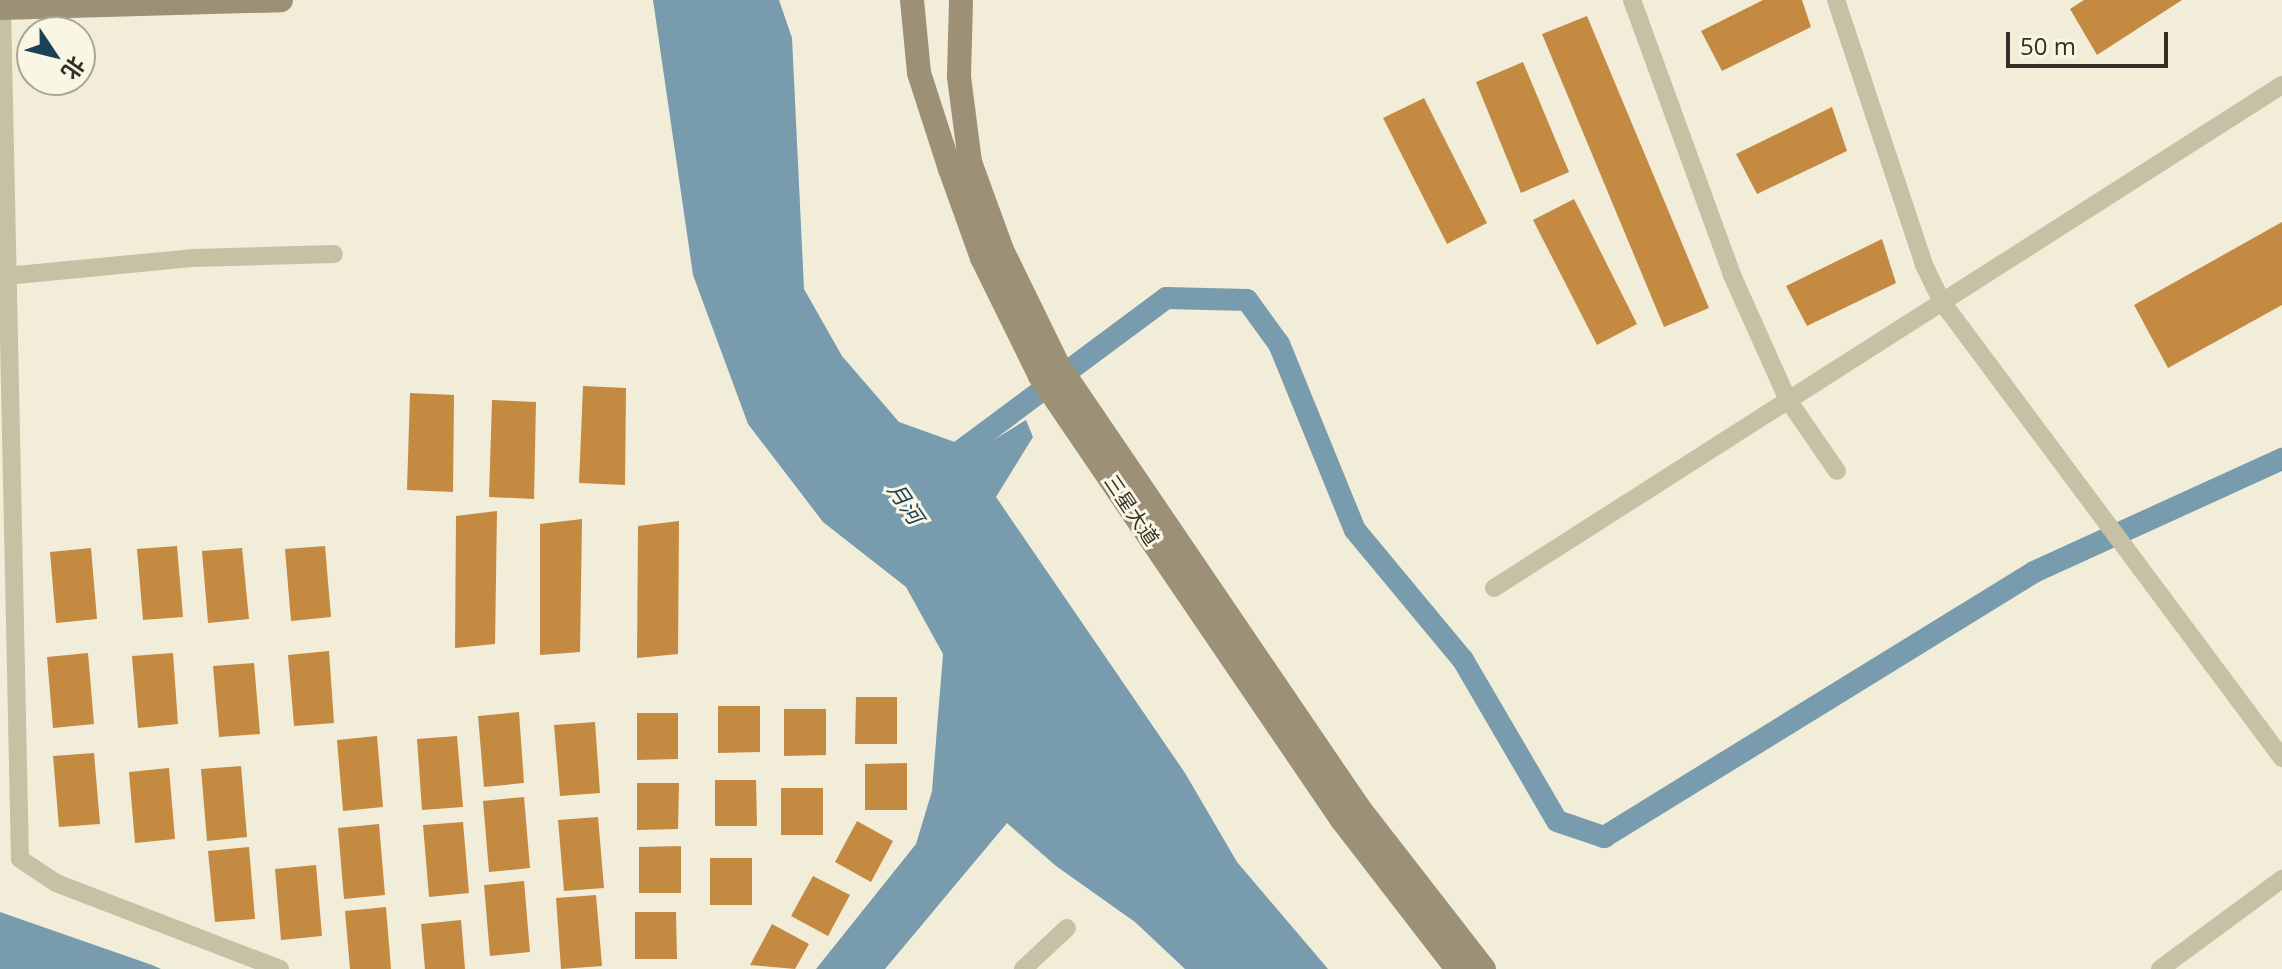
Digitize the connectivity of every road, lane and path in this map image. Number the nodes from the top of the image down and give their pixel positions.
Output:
1 (281, 0) edge
2 (912, 0) edge
3 (961, 0) edge
4 (1632, 0) edge
5 (1836, 0) edge
6 (1, 8) edge
7 (2282, 85) edge
8 (334, 254) dead end
9 (6, 276) junction
10 (1942, 302) junction
11 (1046, 364) junction
12 (1063, 390) junction
13 (1788, 400) junction
14 (1837, 471) dead end
15 (1494, 588) dead end
16 (2282, 758) edge
17 (2282, 879) edge
18 (1067, 928) dead end
19 (280, 969) edge
20 (1023, 969) edge
21 (1457, 969) edge
22 (1484, 969) edge
23 (2160, 969) edge

1 - 6 street
2 - 11 street, 三星大道
3 - 11 street, 三星大道
4 - 13 street
5 - 10 street
6 - 9 street
7 - 10 street
8 - 9 street
9 - 19 street
10 - 13 street
10 - 16 street
11 - 12 street, 三星大道
12 - 21 street, 三星大道
12 - 22 street, 三星大道
13 - 14 street
13 - 15 street
17 - 23 street
18 - 20 street

